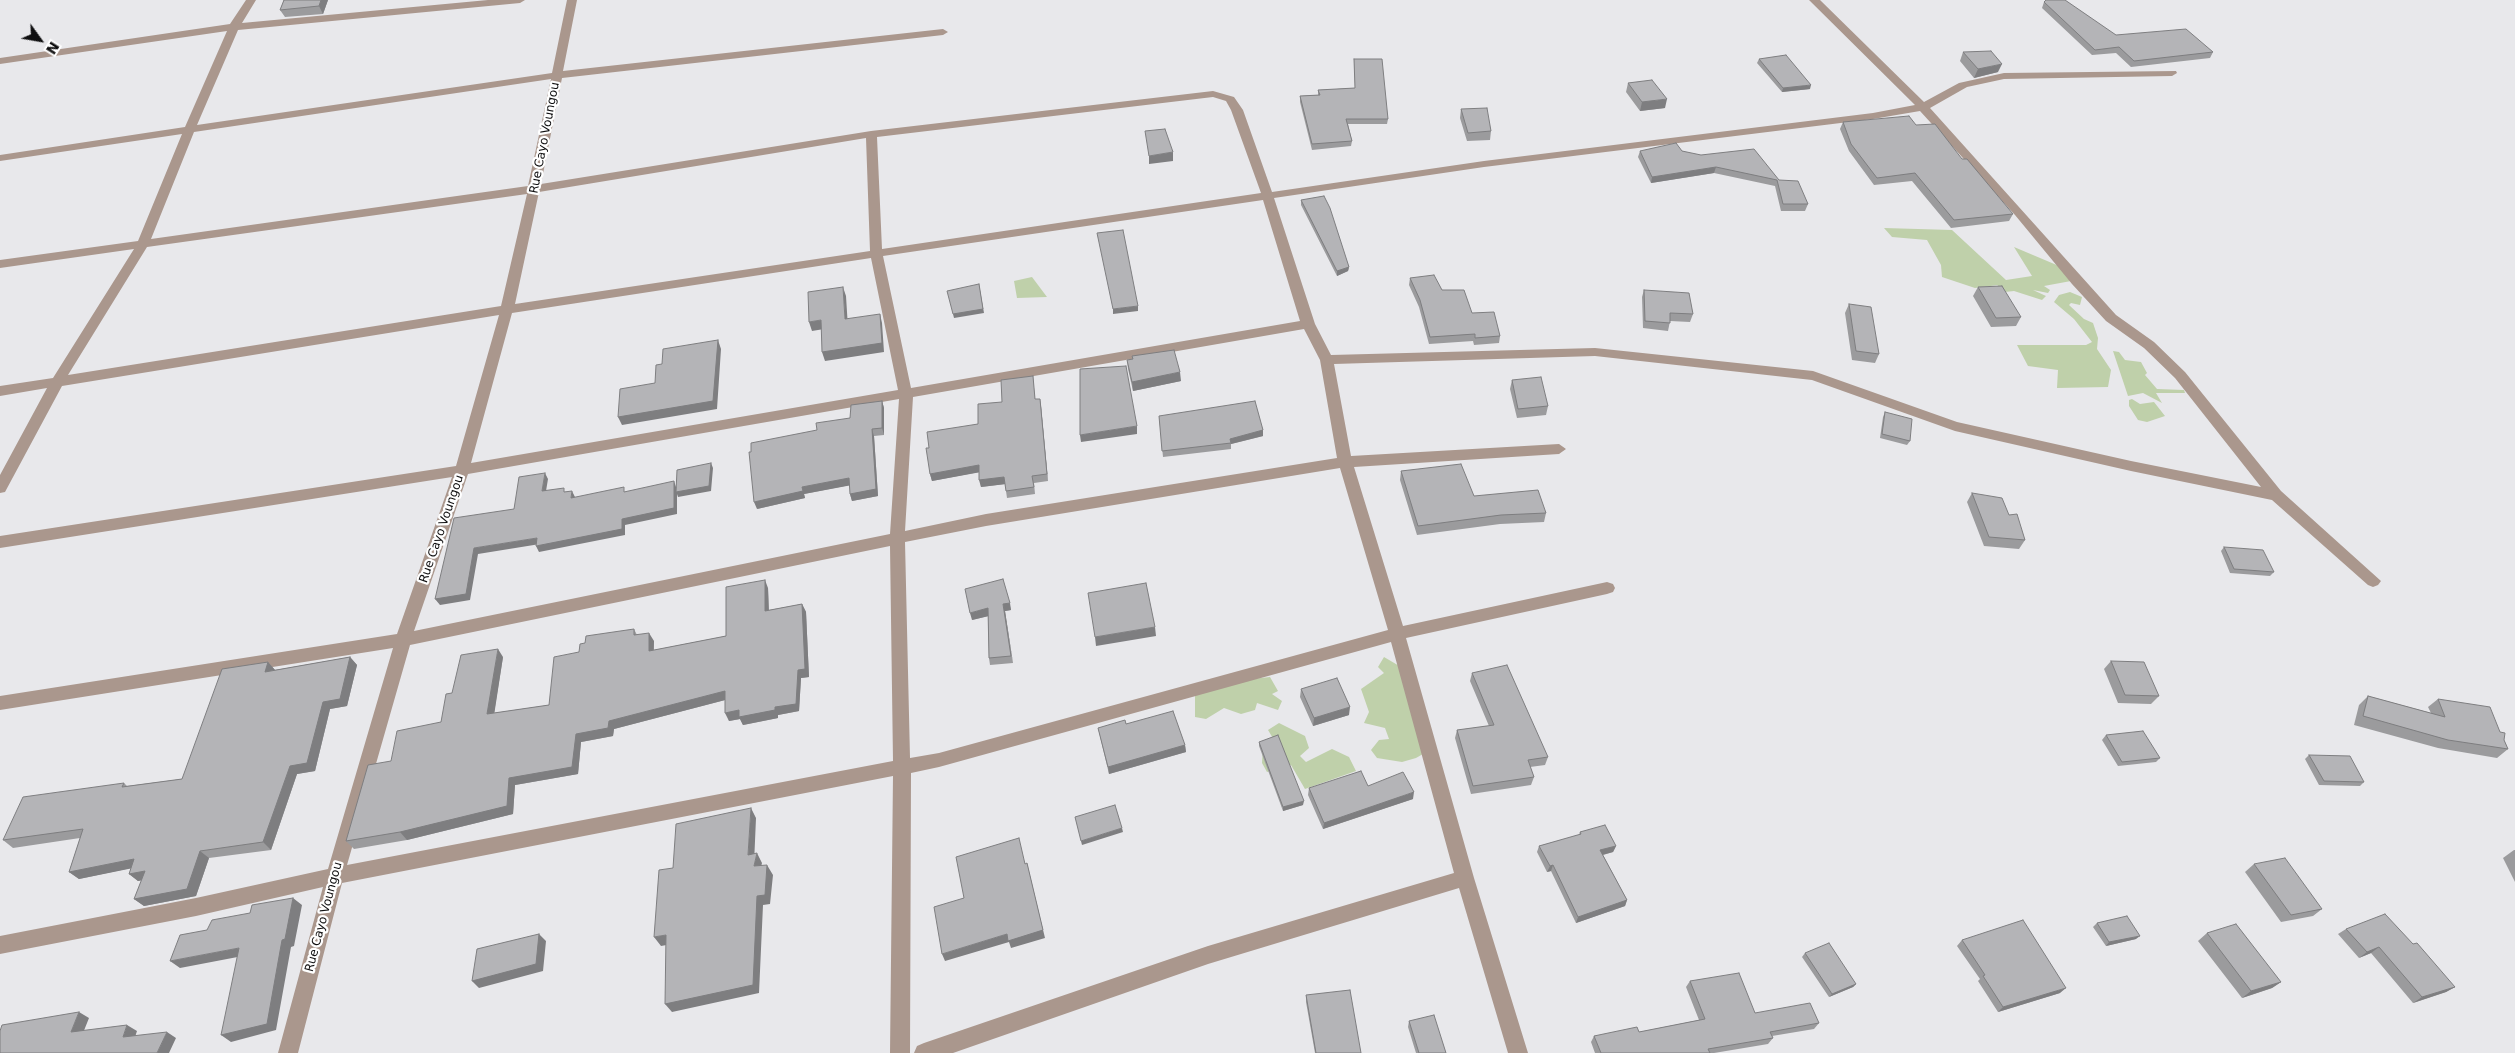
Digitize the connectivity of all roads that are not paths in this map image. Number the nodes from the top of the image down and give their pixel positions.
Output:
1 (251, 0) edge
2 (520, 0) edge
3 (572, 0) edge
4 (1814, 0) edge
5 (234, 27) junction
6 (943, 32) dead end
7 (0, 61) edge
8 (2172, 73) dead end
9 (557, 75) junction
10 (1924, 107) junction
11 (190, 129) junction
12 (871, 134) junction
13 (0, 158) edge
14 (534, 189) junction
15 (1268, 197) junction
16 (143, 244) junction
17 (876, 254) junction
18 (0, 264) edge
19 (507, 309) junction
20 (1308, 324) junction
21 (1327, 360) junction
22 (57, 382) junction
23 (0, 391) edge
24 (906, 395) junction
25 (1559, 449) dead end
26 (1345, 462) junction
27 (462, 470) junction
28 (0, 488) edge
29 (2276, 495) junction
30 (897, 537) junction
31 (0, 542) edge
32 (2373, 581) dead end
33 (1607, 588) dead end
34 (1397, 634) junction
35 (404, 640) junction
36 (0, 704) edge
37 (902, 767) junction
38 (335, 876) junction
39 (1465, 878) junction
40 (0, 945) edge
41 (288, 1053) edge
42 (900, 1053) edge
43 (924, 1053) edge
44 (1518, 1053) edge

1 - 5 street
2 - 5 street
3 - 9 street, Rue Cayo Voungou
4 - 10 street
5 - 7 street
5 - 11 street
6 - 9 street
8 - 10 street
9 - 11 street
9 - 14 street, Rue Cayo Voungou
10 - 15 street
10 - 29 street
11 - 13 street
11 - 16 street
12 - 14 street
12 - 15 street
12 - 17 street
14 - 16 street
14 - 19 street, Rue Cayo Voungou
15 - 17 street
15 - 20 street
16 - 18 street
16 - 22 street
17 - 19 street
17 - 24 street
19 - 22 street
19 - 27 street, Rue Cayo Voungou
20 - 21 street
20 - 24 street
21 - 26 street
21 - 29 street
22 - 23 street
22 - 28 street
24 - 27 street
24 - 30 street
25 - 26 street
26 - 30 street
26 - 34 street
27 - 31 street
27 - 35 street, Rue Cayo Voungou
29 - 32 street
30 - 35 street
30 - 37 street
33 - 34 street
34 - 37 street
34 - 39 street
35 - 36 street
35 - 38 street, Rue Cayo Voungou
37 - 38 street
37 - 42 street
38 - 40 street
38 - 41 street, Rue Cayo Voungou
39 - 43 street
39 - 44 street

